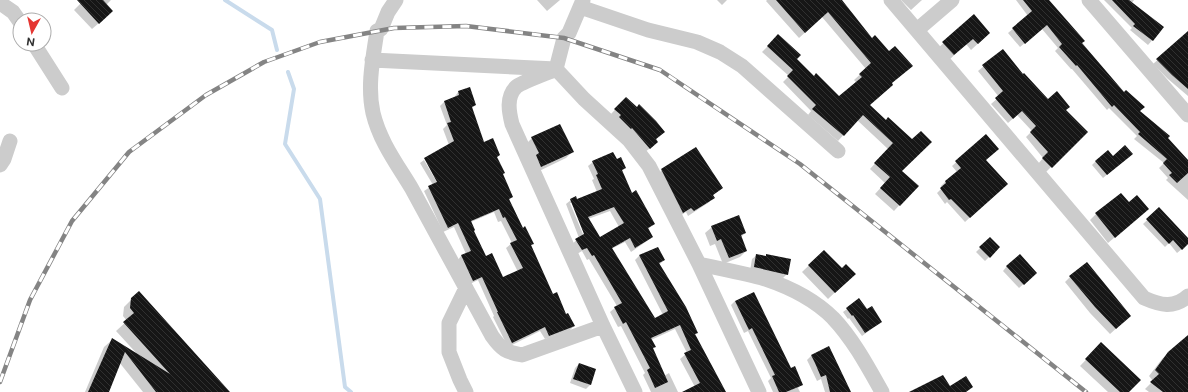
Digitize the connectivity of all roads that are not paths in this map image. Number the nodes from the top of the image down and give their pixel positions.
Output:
1 (396, 0) edge
2 (891, 0) edge
3 (952, 0) edge
4 (1089, 0) edge
5 (0, 3) edge
6 (581, 3) edge
7 (13, 12) edge
8 (918, 30) junction
9 (39, 52) edge
10 (372, 60) junction
11 (556, 69) junction
12 (62, 88) dead end
13 (1188, 115) edge
14 (10, 141) dead end
15 (838, 151) dead end
16 (0, 165) edge
17 (699, 264) junction
18 (466, 288) junction
19 (1188, 296) edge
20 (603, 326) junction
21 (466, 392) edge
22 (635, 392) edge
23 (759, 392) edge
24 (882, 392) edge

1 - 10 street
2 - 8 street
3 - 8 street
4 - 13 street
5 - 7 street
6 - 11 street
6 - 15 street
8 - 19 street
9 - 12 street
10 - 11 street
10 - 18 street
11 - 17 street
11 - 20 street
14 - 16 street
17 - 23 street
17 - 24 street
18 - 20 street
18 - 21 street
20 - 22 street

